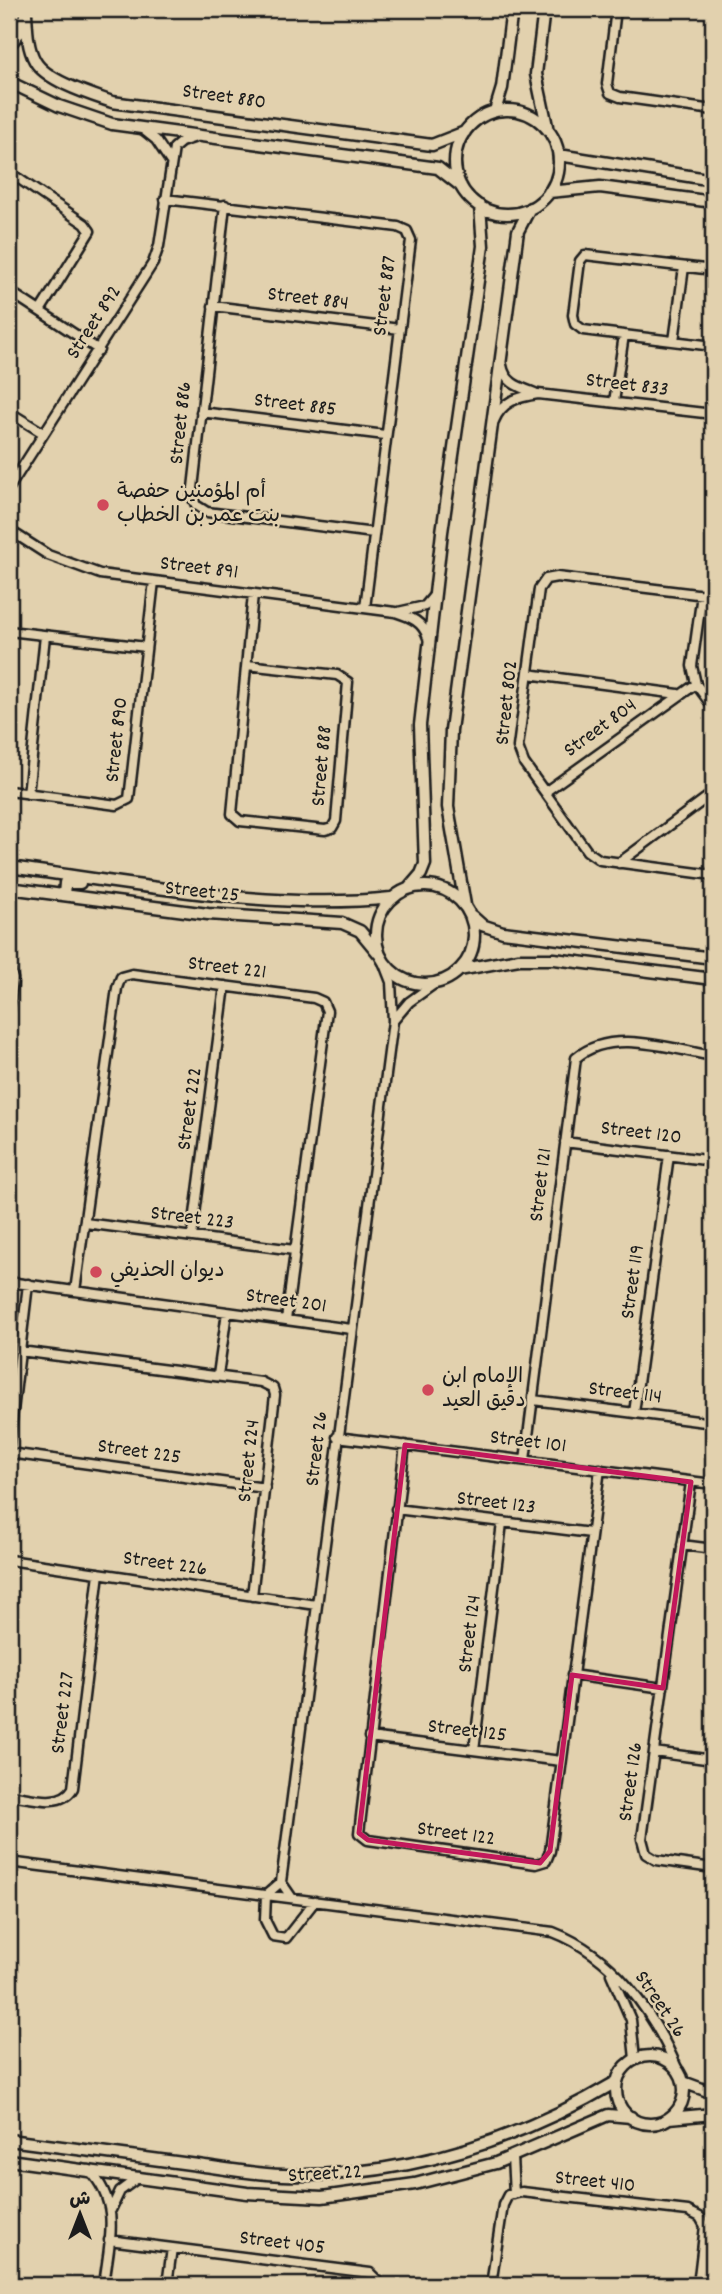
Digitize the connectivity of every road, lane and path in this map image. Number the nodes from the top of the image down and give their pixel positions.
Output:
1 (512, 9) edge
2 (544, 9) edge
3 (616, 9) edge
4 (26, 11) edge
5 (9, 46) edge
6 (9, 82) edge
7 (713, 110) edge
8 (495, 111) junction
9 (141, 128) junction
10 (548, 130) junction
11 (465, 132) junction
12 (201, 136) junction
13 (559, 155) junction
14 (170, 161) junction
15 (9, 172) edge
16 (713, 180) edge
17 (461, 187) junction
18 (549, 192) junction
19 (165, 199) junction
20 (713, 202) edge
21 (225, 205) junction
22 (480, 206) junction
23 (530, 208) junction
24 (684, 267) junction
25 (713, 270) edge
26 (9, 290) edge
27 (213, 306) junction
28 (40, 311) junction
29 (400, 329) junction
30 (624, 335) junction
31 (674, 341) junction
32 (713, 346) edge
33 (99, 350) junction
34 (501, 355) junction
35 (538, 394) junction
36 (614, 402) junction
37 (9, 412) edge
38 (201, 412) junction
39 (713, 414) edge
40 (490, 430) junction
41 (43, 433) junction
42 (385, 435) junction
43 (9, 488) edge
44 (9, 530) edge
45 (374, 533) junction
46 (154, 581) junction
47 (253, 594) junction
48 (436, 594) junction
49 (702, 594) junction
50 (713, 596) edge
51 (365, 608) junction
52 (395, 612) junction
53 (9, 632) edge
54 (45, 636) junction
55 (431, 647) junction
56 (146, 648) junction
57 (247, 665) junction
58 (528, 674) junction
59 (696, 684) junction
60 (678, 694) junction
61 (713, 707) edge
62 (9, 791) edge
63 (545, 792) junction
64 (713, 793) edge
65 (28, 794) junction
66 (619, 863) junction
67 (9, 867) edge
68 (713, 875) edge
69 (9, 888) edge
70 (173, 888) junction
71 (409, 888) junction
72 (64, 895) junction
73 (391, 898) junction
74 (467, 910) junction
75 (713, 958) edge
76 (382, 959) junction
77 (9, 967) edge
78 (459, 970) junction
79 (713, 979) edge
80 (438, 982) junction
81 (225, 986) junction
82 (9, 1011) edge
83 (393, 1021) junction
84 (713, 1056) edge
85 (565, 1142) junction
86 (669, 1155) junction
87 (713, 1161) edge
88 (85, 1223) junction
89 (192, 1237) junction
90 (294, 1250) junction
91 (9, 1282) edge
92 (28, 1284) junction
93 (75, 1291) junction
94 (227, 1312) junction
95 (286, 1320) junction
96 (351, 1329) junction
97 (20, 1351) junction
98 (218, 1375) junction
99 (533, 1400) junction
100 (634, 1413) junction
101 (713, 1423) edge
102 (337, 1437) junction
103 (9, 1445) edge
104 (405, 1445) junction
105 (9, 1453) edge
106 (525, 1460) junction
107 (600, 1469) junction
108 (691, 1482) junction
109 (713, 1484) edge
110 (265, 1488) junction
111 (396, 1509) junction
112 (502, 1523) junction
113 (591, 1533) junction
114 (682, 1545) junction
115 (713, 1549) edge
116 (9, 1560) edge
117 (99, 1573) junction
118 (252, 1596) junction
119 (316, 1605) junction
120 (572, 1675) junction
121 (663, 1688) junction
122 (369, 1737) junction
123 (474, 1750) junction
124 (654, 1752) junction
125 (713, 1760) edge
126 (561, 1761) junction
127 (9, 1795) edge
128 (9, 1862) edge
129 (713, 1868) edge
130 (281, 1882) junction
131 (266, 1895) junction
132 (292, 1898) junction
133 (315, 1901) junction
134 (608, 1965) junction
135 (635, 2059) junction
136 (677, 2068) junction
137 (616, 2082) junction
138 (683, 2082) junction
139 (713, 2093) edge
140 (713, 2114) edge
141 (631, 2117) junction
142 (668, 2118) junction
143 (9, 2140) edge
144 (512, 2157) junction
145 (9, 2160) edge
146 (89, 2170) junction
147 (139, 2177) junction
148 (514, 2194) junction
149 (111, 2210) junction
150 (109, 2240) junction
151 (172, 2248) junction
152 (104, 2285) edge
153 (167, 2285) edge
154 (382, 2285) edge
155 (491, 2285) edge
156 (698, 2285) edge

1 - 8 street
2 - 10 street
3 - 7 street
4 - 5 street
4 - 11 street, Street 880
6 - 9 street, Street 880
8 - 10 street
8 - 11 street
9 - 12 street, Street 880
9 - 14 street
10 - 13 street
11 - 17 street
12 - 14 street
12 - 17 street, Street 880
13 - 16 street
13 - 18 street
14 - 19 street, Street 892
15 - 28 street
17 - 22 street
18 - 20 street
18 - 23 street
19 - 21 street, Street 887
19 - 33 street, Street 892
21 - 27 street, Street 886
21 - 29 street, Street 887
22 - 23 street
22 - 48 street
23 - 34 street
24 - 25 street
24 - 30 street
24 - 31 street
26 - 28 street
27 - 29 street, Street 884
27 - 38 street, Street 886
28 - 33 street
29 - 42 street, Street 887
30 - 31 street
30 - 36 street
31 - 32 street
33 - 41 street, Street 892
34 - 35 street, Street 833
34 - 40 street
35 - 36 street, Street 833
35 - 40 street, Street 833
36 - 39 street, Street 833
37 - 41 street
38 - 42 street, Street 885
38 - 45 street, Street 886
40 - 74 street
41 - 43 street, Street 892
42 - 45 street, Street 887
44 - 46 street, Street 891
45 - 51 street, Street 887
46 - 47 street, Street 891
46 - 56 street, Street 890
47 - 51 street, Street 891
47 - 57 street, Street 888
48 - 52 street, Street 891
48 - 55 street
49 - 50 street, Street 802
49 - 58 street, Street 802
49 - 59 street
51 - 52 street, Street 891
52 - 55 street, Street 891
53 - 54 street
54 - 56 street
54 - 65 street
55 - 71 street
56 - 65 street, Street 890
57 - 57 street, Street 888
58 - 60 street, Street 804
58 - 63 street, Street 802
59 - 60 street, Street 804
59 - 61 street
60 - 63 street, Street 804
62 - 65 street, Street 890
63 - 66 street, Street 802
64 - 66 street
66 - 68 street, Street 802
67 - 70 street, Street 25
69 - 72 street, Street 25
70 - 72 street
70 - 73 street, Street 25
71 - 73 street
71 - 74 street
72 - 76 street, Street 25
73 - 76 street
74 - 75 street
74 - 78 street
76 - 80 street
76 - 83 street, Street 26
77 - 82 street
78 - 79 street
78 - 80 street
80 - 83 street
81 - 88 street, Street 221
81 - 89 street, Street 222
81 - 90 street, Street 221
83 - 96 street, Street 26
84 - 85 street, Street 121
85 - 86 street, Street 120
85 - 99 street, Street 121
86 - 87 street, Street 120
86 - 100 street, Street 119
88 - 89 street, Street 223
88 - 93 street, Street 221
89 - 90 street, Street 223
90 - 95 street, Street 221
91 - 92 street, Street 201
92 - 93 street, Street 201
92 - 97 street
93 - 94 street, Street 201
94 - 95 street, Street 201
94 - 98 street
95 - 96 street, Street 201
96 - 102 street, Street 26
97 - 98 street, Street 224
97 - 103 street
98 - 110 street, Street 224
99 - 100 street, Street 114
99 - 106 street, Street 121
100 - 101 street, Street 114
102 - 104 street, Street 101
102 - 119 street, Street 26
104 - 106 street, Street 101
104 - 111 street, Street 122
105 - 110 street, Street 225
106 - 107 street, Street 101
107 - 108 street, Street 101
107 - 113 street, Street 122
108 - 109 street, Street 101
108 - 114 street, Street 126
110 - 118 street, Street 224
111 - 112 street, Street 123
111 - 122 street, Street 122
112 - 113 street, Street 123
112 - 123 street, Street 124
113 - 120 street, Street 122
114 - 115 street
114 - 121 street, Street 126
116 - 117 street, Street 226
117 - 118 street, Street 226
117 - 127 street, Street 227
118 - 119 street, Street 226
119 - 130 street, Street 26
120 - 121 street
120 - 126 street, Street 122
121 - 124 street, Street 126
122 - 123 street, Street 125
122 - 126 street, Street 122
123 - 126 street, Street 125
124 - 125 street
124 - 129 street, Street 126
128 - 131 street, Street 26
130 - 131 street
130 - 132 street
131 - 132 street, Street 26
131 - 133 street
132 - 133 street, Street 26
133 - 134 street, Street 26
134 - 135 street, Street 26
134 - 136 street, Street 26
135 - 136 street
135 - 137 street
136 - 138 street
137 - 141 street
137 - 143 street, Street 22
138 - 139 street
138 - 142 street
140 - 142 street
141 - 142 street
141 - 144 street, Street 22
144 - 147 street, Street 22
144 - 148 street
145 - 146 street, Street 22
146 - 147 street, Street 22
146 - 149 street
147 - 149 street
148 - 155 street
148 - 156 street, Street 410
149 - 150 street
150 - 151 street, Street 405
150 - 152 street
151 - 153 street
151 - 154 street, Street 405

